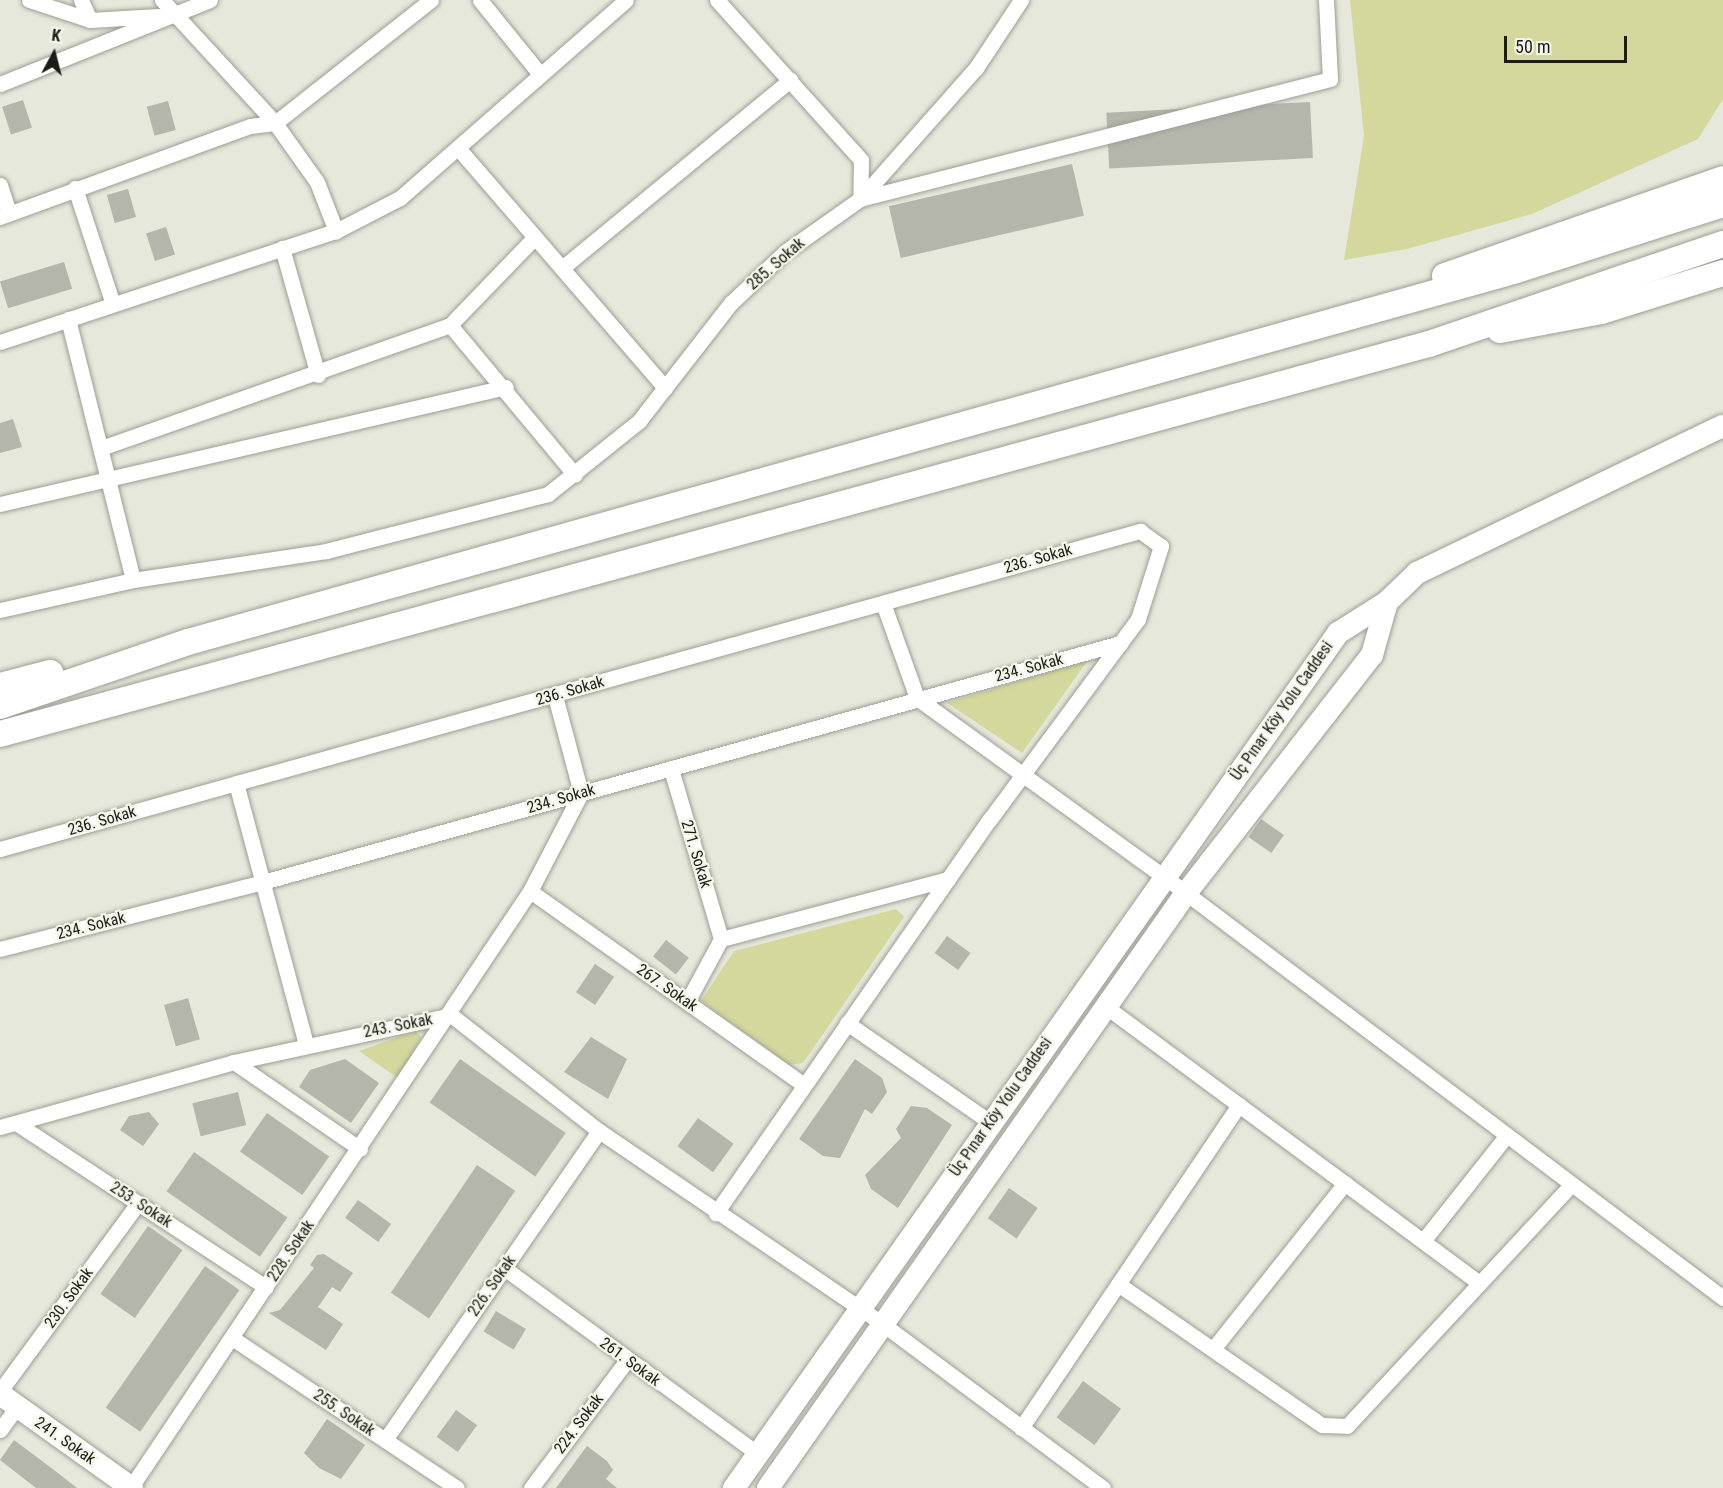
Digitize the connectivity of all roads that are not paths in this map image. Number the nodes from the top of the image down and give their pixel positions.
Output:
1 (28, 0) edge
2 (81, 0) edge
3 (162, 0) edge
4 (210, 0) edge
5 (431, 0) edge
6 (480, 0) edge
7 (626, 0) edge
8 (717, 0) edge
9 (1021, 0) edge
10 (1326, 0) edge
11 (174, 15) junction
12 (90, 20) junction
13 (540, 74) junction
14 (790, 80) junction
15 (0, 84) edge
16 (275, 123) junction
17 (458, 148) junction
18 (1723, 179) edge
19 (0, 186) edge
20 (75, 188) junction
21 (860, 200) junction
22 (1723, 204) edge
23 (5, 215) edge
24 (336, 231) junction
25 (534, 238) junction
26 (1723, 244) edge
27 (282, 248) junction
28 (562, 268) junction
29 (1723, 273) edge
30 (113, 304) junction
31 (1351, 316) junction
32 (68, 319) junction
33 (450, 325) junction
34 (0, 342) edge
35 (1429, 344) junction
36 (318, 375) junction
37 (506, 387) junction
38 (665, 388) junction
39 (1723, 426) edge
40 (101, 448) junction
41 (108, 476) junction
42 (575, 476) junction
43 (0, 504) edge
44 (133, 580) junction
45 (1387, 602) junction
46 (883, 603) junction
47 (0, 610) edge
48 (188, 642) junction
49 (1120, 643) junction
50 (0, 686) edge
51 (555, 696) junction
52 (917, 698) junction
53 (0, 706) edge
54 (0, 734) edge
55 (670, 769) junction
56 (1023, 774) junction
57 (236, 783) junction
58 (581, 793) junction
59 (0, 849) edge
60 (1164, 876) junction
61 (948, 879) junction
62 (262, 882) junction
63 (530, 891) junction
64 (1186, 893) junction
65 (721, 939) junction
66 (0, 949) edge
67 (687, 1002) junction
68 (1105, 1006) junction
69 (451, 1015) junction
70 (847, 1023) junction
71 (306, 1045) junction
72 (234, 1062) junction
73 (804, 1085) junction
74 (1239, 1105) junction
75 (990, 1122) junction
76 (16, 1124) junction
77 (0, 1127) edge
78 (599, 1131) junction
79 (1507, 1135) junction
80 (360, 1149) junction
81 (1345, 1183) junction
82 (1572, 1184) junction
83 (138, 1203) junction
84 (716, 1213) junction
85 (1423, 1240) junction
86 (504, 1268) junction
87 (1480, 1283) junction
88 (1118, 1284) junction
89 (266, 1287) junction
90 (1723, 1298) edge
91 (859, 1309) junction
92 (884, 1325) junction
93 (232, 1338) junction
94 (1213, 1349) junction
95 (627, 1360) junction
96 (6, 1398) edge
97 (1021, 1428) junction
98 (0, 1430) edge
99 (385, 1440) junction
100 (758, 1454) junction
101 (119, 1484) edge
102 (457, 1488) edge
103 (531, 1488) edge
104 (734, 1488) edge
105 (768, 1488) edge
106 (1102, 1488) edge

1 - 12 street
2 - 12 street
3 - 11 street
4 - 11 street
5 - 16 street
6 - 13 street
7 - 13 street
8 - 14 street
9 - 21 street, 285. Sokak
10 - 21 street
11 - 12 street
11 - 15 street
11 - 16 street
13 - 17 street
14 - 21 street
14 - 28 street
16 - 20 street
16 - 24 street
17 - 24 street
17 - 25 street
18 - 31 highway
19 - 23 street
20 - 23 street
20 - 30 street
21 - 38 street, 285. Sokak
22 - 31 highway
24 - 27 street
25 - 28 street
25 - 33 street
26 - 35 highway
27 - 30 street
27 - 36 street
28 - 38 street
29 - 35 highway
30 - 32 street
31 - 48 highway
32 - 34 street
32 - 40 street
33 - 36 street
33 - 37 street
35 - 54 highway
36 - 40 street
37 - 41 street
37 - 42 street
38 - 42 street, 285. Sokak
39 - 45 main road
40 - 41 street
41 - 43 street
41 - 44 street
42 - 44 street, 285. Sokak
44 - 47 street, 285. Sokak
45 - 60 main road, Üç Pınar Köy Yolu Caddesi
45 - 64 main road, Üç Pınar Köy Yolu Caddesi
46 - 49 street, 236. Sokak
46 - 51 street, 236. Sokak
46 - 52 street
48 - 50 highway
48 - 53 highway
49 - 52 street, 234. Sokak
49 - 56 street
51 - 57 street, 236. Sokak
51 - 58 street
52 - 55 street, 234. Sokak
52 - 56 street
55 - 58 street, 234. Sokak
55 - 65 street, 271. Sokak
56 - 60 street
56 - 61 street
57 - 59 street, 236. Sokak
57 - 62 street
58 - 62 street, 234. Sokak
58 - 63 street, 243. Sokak
60 - 64 street
60 - 75 main road, Üç Pınar Köy Yolu Caddesi
61 - 65 street
61 - 70 street
62 - 66 street, 234. Sokak
62 - 71 street
63 - 67 street, 267. Sokak
63 - 69 street, 243. Sokak
64 - 68 main road, Üç Pınar Köy Yolu Caddesi
64 - 79 street
65 - 67 street
67 - 73 street, 267. Sokak
68 - 74 street
68 - 92 main road, Üç Pınar Köy Yolu Caddesi
69 - 71 street, 243. Sokak
69 - 78 street
69 - 80 street, 228. Sokak
70 - 73 street
70 - 75 street
71 - 72 street, 243. Sokak
72 - 76 street, 243. Sokak
72 - 80 street
73 - 84 street
74 - 81 street
74 - 88 street
75 - 91 main road, Üç Pınar Köy Yolu Caddesi
76 - 77 street, 243. Sokak
76 - 83 street, 253. Sokak
78 - 84 street
78 - 86 street, 226. Sokak
79 - 82 street
79 - 85 street
80 - 89 street, 228. Sokak
81 - 85 street
81 - 94 street
82 - 87 street
82 - 90 street
83 - 89 street, 253. Sokak
83 - 96 street, 230. Sokak
84 - 91 street
85 - 87 street
86 - 95 street, 261. Sokak
86 - 99 street, 226. Sokak
87 - 94 street
88 - 94 street
88 - 97 street
89 - 93 street, 228. Sokak
91 - 92 street
91 - 100 main road, Üç Pınar Köy Yolu Caddesi
92 - 97 street
92 - 105 main road, Üç Pınar Köy Yolu Caddesi
93 - 99 street, 255. Sokak
93 - 101 street, 228. Sokak
95 - 100 street, 261. Sokak
95 - 103 street, 224. Sokak
96 - 98 street, 230. Sokak
96 - 101 main road, 241. Sokak
97 - 106 street
99 - 102 street, 255. Sokak
100 - 104 main road, Üç Pınar Köy Yolu Caddesi

